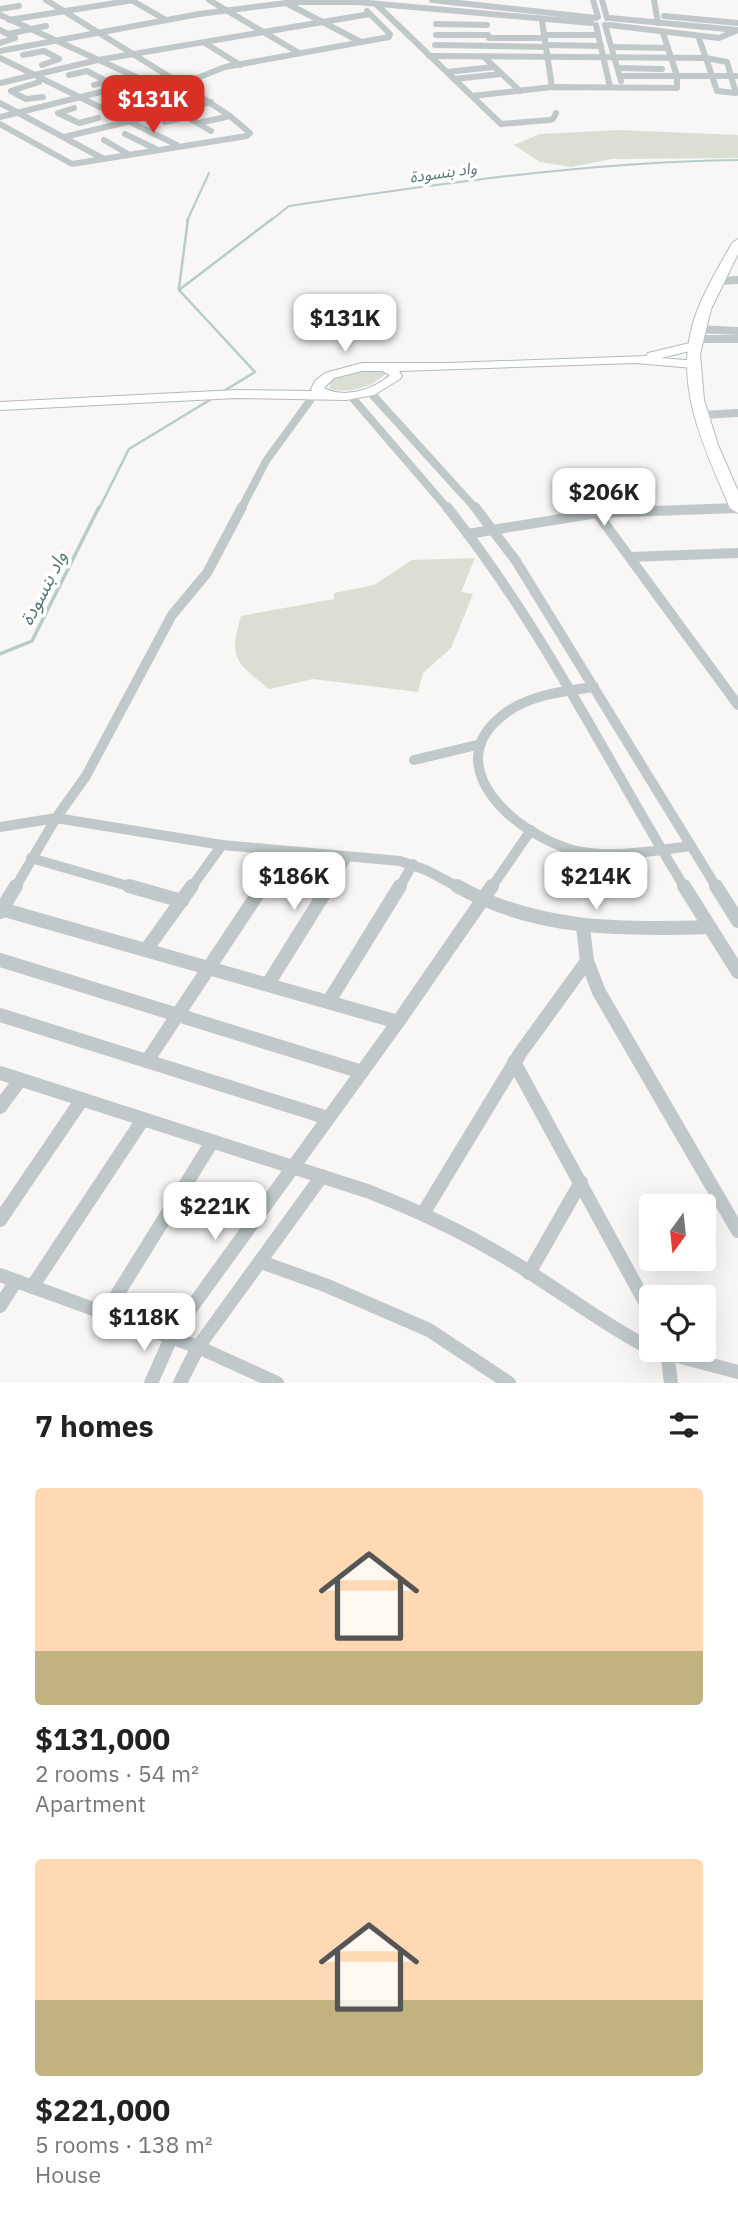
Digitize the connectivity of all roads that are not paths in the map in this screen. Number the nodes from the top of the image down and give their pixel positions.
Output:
1 (46, 0) edge
2 (132, 0) edge
3 (209, 0) edge
4 (432, 0) edge
5 (503, 0) edge
6 (540, 0) edge
7 (593, 0) edge
8 (602, 0) edge
9 (654, 0) edge
10 (308, 1) edge
11 (286, 2) junction
12 (357, 2) edge
13 (374, 2) edge
14 (19, 6) dead end
15 (296, 6) junction
16 (497, 6) junction
17 (0, 9) edge
18 (227, 10) junction
19 (438, 10) junction
20 (63, 11) junction
21 (542, 11) junction
22 (370, 14) junction
23 (0, 15) edge
24 (488, 16) junction
25 (658, 19) junction
26 (10, 20) junction
27 (166, 20) junction
28 (542, 20) junction
29 (319, 21) junction
30 (595, 21) junction
31 (0, 22) edge
32 (608, 22) junction
33 (436, 24) junction
34 (487, 25) junction
35 (46, 26) dead end
36 (738, 28) edge
37 (30, 29) junction
38 (0, 30) edge
39 (263, 31) junction
40 (94, 32) junction
41 (663, 33) junction
42 (8, 34) junction
43 (488, 36) junction
44 (598, 36) junction
45 (698, 36) junction
46 (412, 38) junction
47 (54, 39) junction
48 (435, 40) junction
49 (545, 41) junction
50 (361, 42) junction
51 (0, 43) edge
52 (205, 43) junction
53 (611, 44) junction
54 (667, 45) junction
55 (489, 46) junction
56 (601, 46) junction
57 (76, 49) junction
58 (0, 51) edge
59 (299, 53) junction
60 (51, 54) junction
61 (129, 54) junction
62 (23, 55) dead end
63 (432, 56) junction
64 (486, 57) junction
65 (0, 58) edge
66 (547, 58) junction
67 (604, 58) junction
68 (615, 58) junction
69 (672, 59) junction
70 (98, 60) junction
71 (704, 60) junction
72 (42, 65) dead end
73 (240, 65) junction
74 (494, 67) junction
75 (121, 70) junction
76 (447, 72) junction
77 (619, 72) junction
78 (676, 72) junction
79 (501, 74) junction
80 (33, 75) junction
81 (69, 75) dead end
82 (97, 76) junction
83 (710, 76) junction
84 (735, 76) edge
85 (454, 79) junction
86 (145, 81) junction
87 (39, 82) dead end
88 (0, 83) edge
89 (94, 85) dead end
90 (184, 86) junction
91 (552, 87) junction
92 (610, 87) junction
93 (622, 87) junction
94 (172, 90) junction
95 (520, 91) junction
96 (17, 95) junction
97 (472, 96) junction
98 (43, 97) dead end
99 (80, 97) junction
100 (114, 98) dead end
101 (146, 98) junction
102 (0, 101) edge
103 (211, 102) junction
104 (159, 104) dead end
105 (74, 108) dead end
106 (19, 113) junction
107 (556, 113) dead end
108 (230, 116) junction
109 (0, 117) edge
110 (66, 118) junction
111 (98, 118) dead end
112 (128, 120) junction
113 (165, 122) dead end
114 (199, 123) junction
115 (0, 124) edge
116 (41, 125) junction
117 (211, 131) dead end
118 (125, 134) dead end
119 (64, 137) junction
120 (104, 140) dead end
121 (178, 145) junction
122 (156, 149) junction
123 (128, 154) junction
124 (103, 158) junction
125 (738, 243) edge
126 (738, 280) edge
127 (719, 281) junction
128 (738, 331) edge
129 (696, 338) junction
130 (738, 339) edge
131 (636, 359) junction
132 (693, 364) junction
133 (385, 367) junction
134 (449, 367) junction
135 (321, 381) junction
136 (392, 381) junction
137 (370, 392) junction
138 (236, 394) junction
139 (314, 395) junction
140 (334, 395) junction
141 (350, 395) junction
142 (0, 406) edge
143 (738, 413) edge
144 (702, 415) junction
145 (734, 486) edge
146 (738, 508) edge
147 (597, 513) junction
148 (494, 530) junction
149 (468, 534) junction
150 (738, 553) edge
151 (630, 557) junction
152 (594, 687) junction
153 (567, 691) junction
154 (738, 705) edge
155 (481, 744) junction
156 (414, 760) dead end
157 (55, 818) junction
158 (0, 827) edge
159 (531, 830) junction
160 (222, 845) junction
161 (690, 846) junction
162 (661, 850) junction
163 (285, 852) junction
164 (32, 858) junction
165 (347, 858) junction
166 (413, 864) junction
167 (483, 900) junction
168 (182, 901) junction
169 (1, 910) edge
170 (738, 921) edge
171 (583, 927) junction
172 (708, 927) junction
173 (146, 950) junction
174 (0, 960) edge
175 (587, 961) junction
176 (208, 967) junction
177 (738, 972) edge
178 (268, 984) junction
179 (329, 1001) junction
180 (177, 1014) junction
181 (0, 1015) edge
182 (398, 1022) junction
183 (147, 1060) junction
184 (514, 1062) junction
185 (362, 1072) junction
186 (0, 1073) edge
187 (20, 1080) junction
188 (81, 1101) junction
189 (0, 1107) edge
190 (328, 1118) junction
191 (142, 1121) junction
192 (212, 1142) junction
193 (290, 1167) junction
194 (322, 1176) junction
195 (581, 1182) junction
196 (424, 1212) junction
197 (0, 1220) edge
198 (738, 1231) edge
199 (261, 1262) junction
200 (529, 1273) junction
201 (0, 1275) edge
202 (16, 1281) junction
203 (32, 1287) junction
204 (639, 1291) edge
205 (0, 1306) edge
206 (105, 1314) junction
207 (171, 1338) junction
208 (639, 1342) edge
209 (198, 1347) junction
210 (668, 1362) edge
211 (702, 1362) edge
212 (738, 1372) edge
213 (151, 1383) edge
214 (180, 1383) edge
215 (277, 1383) edge
216 (509, 1383) edge
217 (671, 1383) edge

1 - 20 street
2 - 20 street
2 - 27 street
3 - 18 street
4 - 16 street
5 - 16 street
6 - 21 street
7 - 30 street
8 - 32 street
9 - 25 street
10 - 11 street
10 - 12 street
10 - 15 street
11 - 15 street
11 - 18 street
12 - 13 street
12 - 22 street
13 - 19 street
13 - 46 street
14 - 17 street
15 - 29 street
16 - 21 street
18 - 27 street
18 - 39 street
19 - 24 street
19 - 33 street
20 - 26 street
20 - 40 street
21 - 30 street
22 - 29 street
22 - 50 street
23 - 26 street
24 - 28 street
24 - 34 street
25 - 32 street
25 - 36 street
26 - 31 street
26 - 37 street
27 - 40 street
28 - 30 street
28 - 49 street
29 - 39 street
29 - 50 street
30 - 32 street
30 - 44 street
32 - 41 street
32 - 53 street
33 - 34 street
33 - 48 street
34 - 43 street
35 - 37 street
36 - 45 street
37 - 42 street
37 - 47 street
38 - 42 street
39 - 52 street
39 - 59 street
40 - 47 street
40 - 61 street
41 - 45 street
41 - 54 street
42 - 51 street
43 - 48 street
43 - 49 street
43 - 55 street
44 - 49 street
44 - 56 street
45 - 71 street
46 - 48 street
46 - 63 street
47 - 57 street
47 - 58 street
48 - 55 street
48 - 63 street
49 - 55 street
49 - 56 street
49 - 66 street
50 - 59 street
52 - 61 street
52 - 73 street
53 - 54 street
53 - 68 street
54 - 69 street
55 - 64 street
56 - 67 street
57 - 60 street
57 - 70 street
59 - 73 street
60 - 62 street
60 - 72 street
61 - 70 street
61 - 90 street
63 - 64 street
63 - 76 street
64 - 66 street
64 - 74 street
65 - 80 street
66 - 67 street
66 - 91 street
67 - 68 street
67 - 92 street
68 - 69 street
68 - 77 street
69 - 71 street
69 - 78 street
70 - 75 street
70 - 80 street
71 - 83 street
71 - 84 street
73 - 90 street
74 - 76 street
74 - 79 street
75 - 82 street
75 - 86 street
76 - 85 street
77 - 78 street
77 - 93 street
78 - 83 street
78 - 93 street
79 - 85 street
79 - 95 street
80 - 88 street
80 - 99 street
81 - 82 street
82 - 89 street
83 - 84 street
83 - 84 street
85 - 97 street
86 - 94 street
86 - 99 street
87 - 96 street
90 - 94 street
90 - 103 street
91 - 92 street
91 - 95 street
92 - 93 street
94 - 101 street
95 - 97 street
96 - 98 street
96 - 102 street
97 - 107 street
99 - 106 street
99 - 112 street
100 - 101 street
101 - 104 street
102 - 106 street
103 - 108 street
103 - 112 street
105 - 110 street
106 - 109 street
106 - 116 street
108 - 114 street
108 - 121 street
110 - 111 street
110 - 116 street
112 - 119 street
112 - 121 street
113 - 114 street
114 - 117 street
115 - 124 street
116 - 119 street
118 - 122 street
119 - 124 street
120 - 123 street
121 - 122 street
122 - 123 street
123 - 124 street
125 - 127 main road
126 - 127 street
127 - 129 main road
128 - 129 street
129 - 130 street
129 - 131 street
129 - 132 main road
131 - 132 street
131 - 134 street
132 - 144 main road
133 - 134 street
133 - 135 street
133 - 136 street
134 - 136 street
135 - 138 street
135 - 140 street
136 - 137 street
137 - 141 street
137 - 148 street
138 - 139 street
138 - 142 street
139 - 140 street
139 - 157 street
140 - 141 street
141 - 149 street
143 - 144 street
144 - 145 main road
145 - 146 main road
146 - 147 street
147 - 148 street
147 - 151 street
148 - 149 street
148 - 152 street
149 - 153 street
150 - 151 street
151 - 154 street
152 - 153 street
152 - 161 street
153 - 155 street
153 - 162 street
155 - 156 street
155 - 159 street
157 - 158 street
157 - 160 street
157 - 164 street
159 - 162 street
159 - 167 street
160 - 163 street
160 - 168 street
161 - 162 street
161 - 170 street
162 - 172 street
163 - 165 street
163 - 176 street
164 - 168 street
164 - 169 street
165 - 166 street
165 - 178 street
166 - 167 street
166 - 179 street
167 - 171 street
167 - 182 street
168 - 173 street
169 - 173 street
171 - 172 street
171 - 175 street
172 - 177 street
173 - 176 street
174 - 180 street
175 - 184 street
175 - 198 street
176 - 178 street
176 - 180 street
178 - 179 street
179 - 182 street
180 - 183 street
180 - 185 street
181 - 183 street
182 - 185 street
183 - 190 street
184 - 195 street
184 - 196 street
185 - 190 street
186 - 187 street
187 - 188 street
187 - 189 street
188 - 191 street
188 - 197 street
190 - 193 street
191 - 192 street
191 - 203 street
192 - 193 street
192 - 206 street
193 - 194 street
193 - 207 street
194 - 196 street
194 - 199 street
195 - 200 street
195 - 204 street
196 - 200 street
199 - 209 street
199 - 216 street
200 - 208 street
201 - 202 street
202 - 203 street
202 - 205 street
203 - 206 street
206 - 207 street
207 - 209 street
207 - 213 street
209 - 214 street
209 - 215 street
210 - 217 street
211 - 212 street

